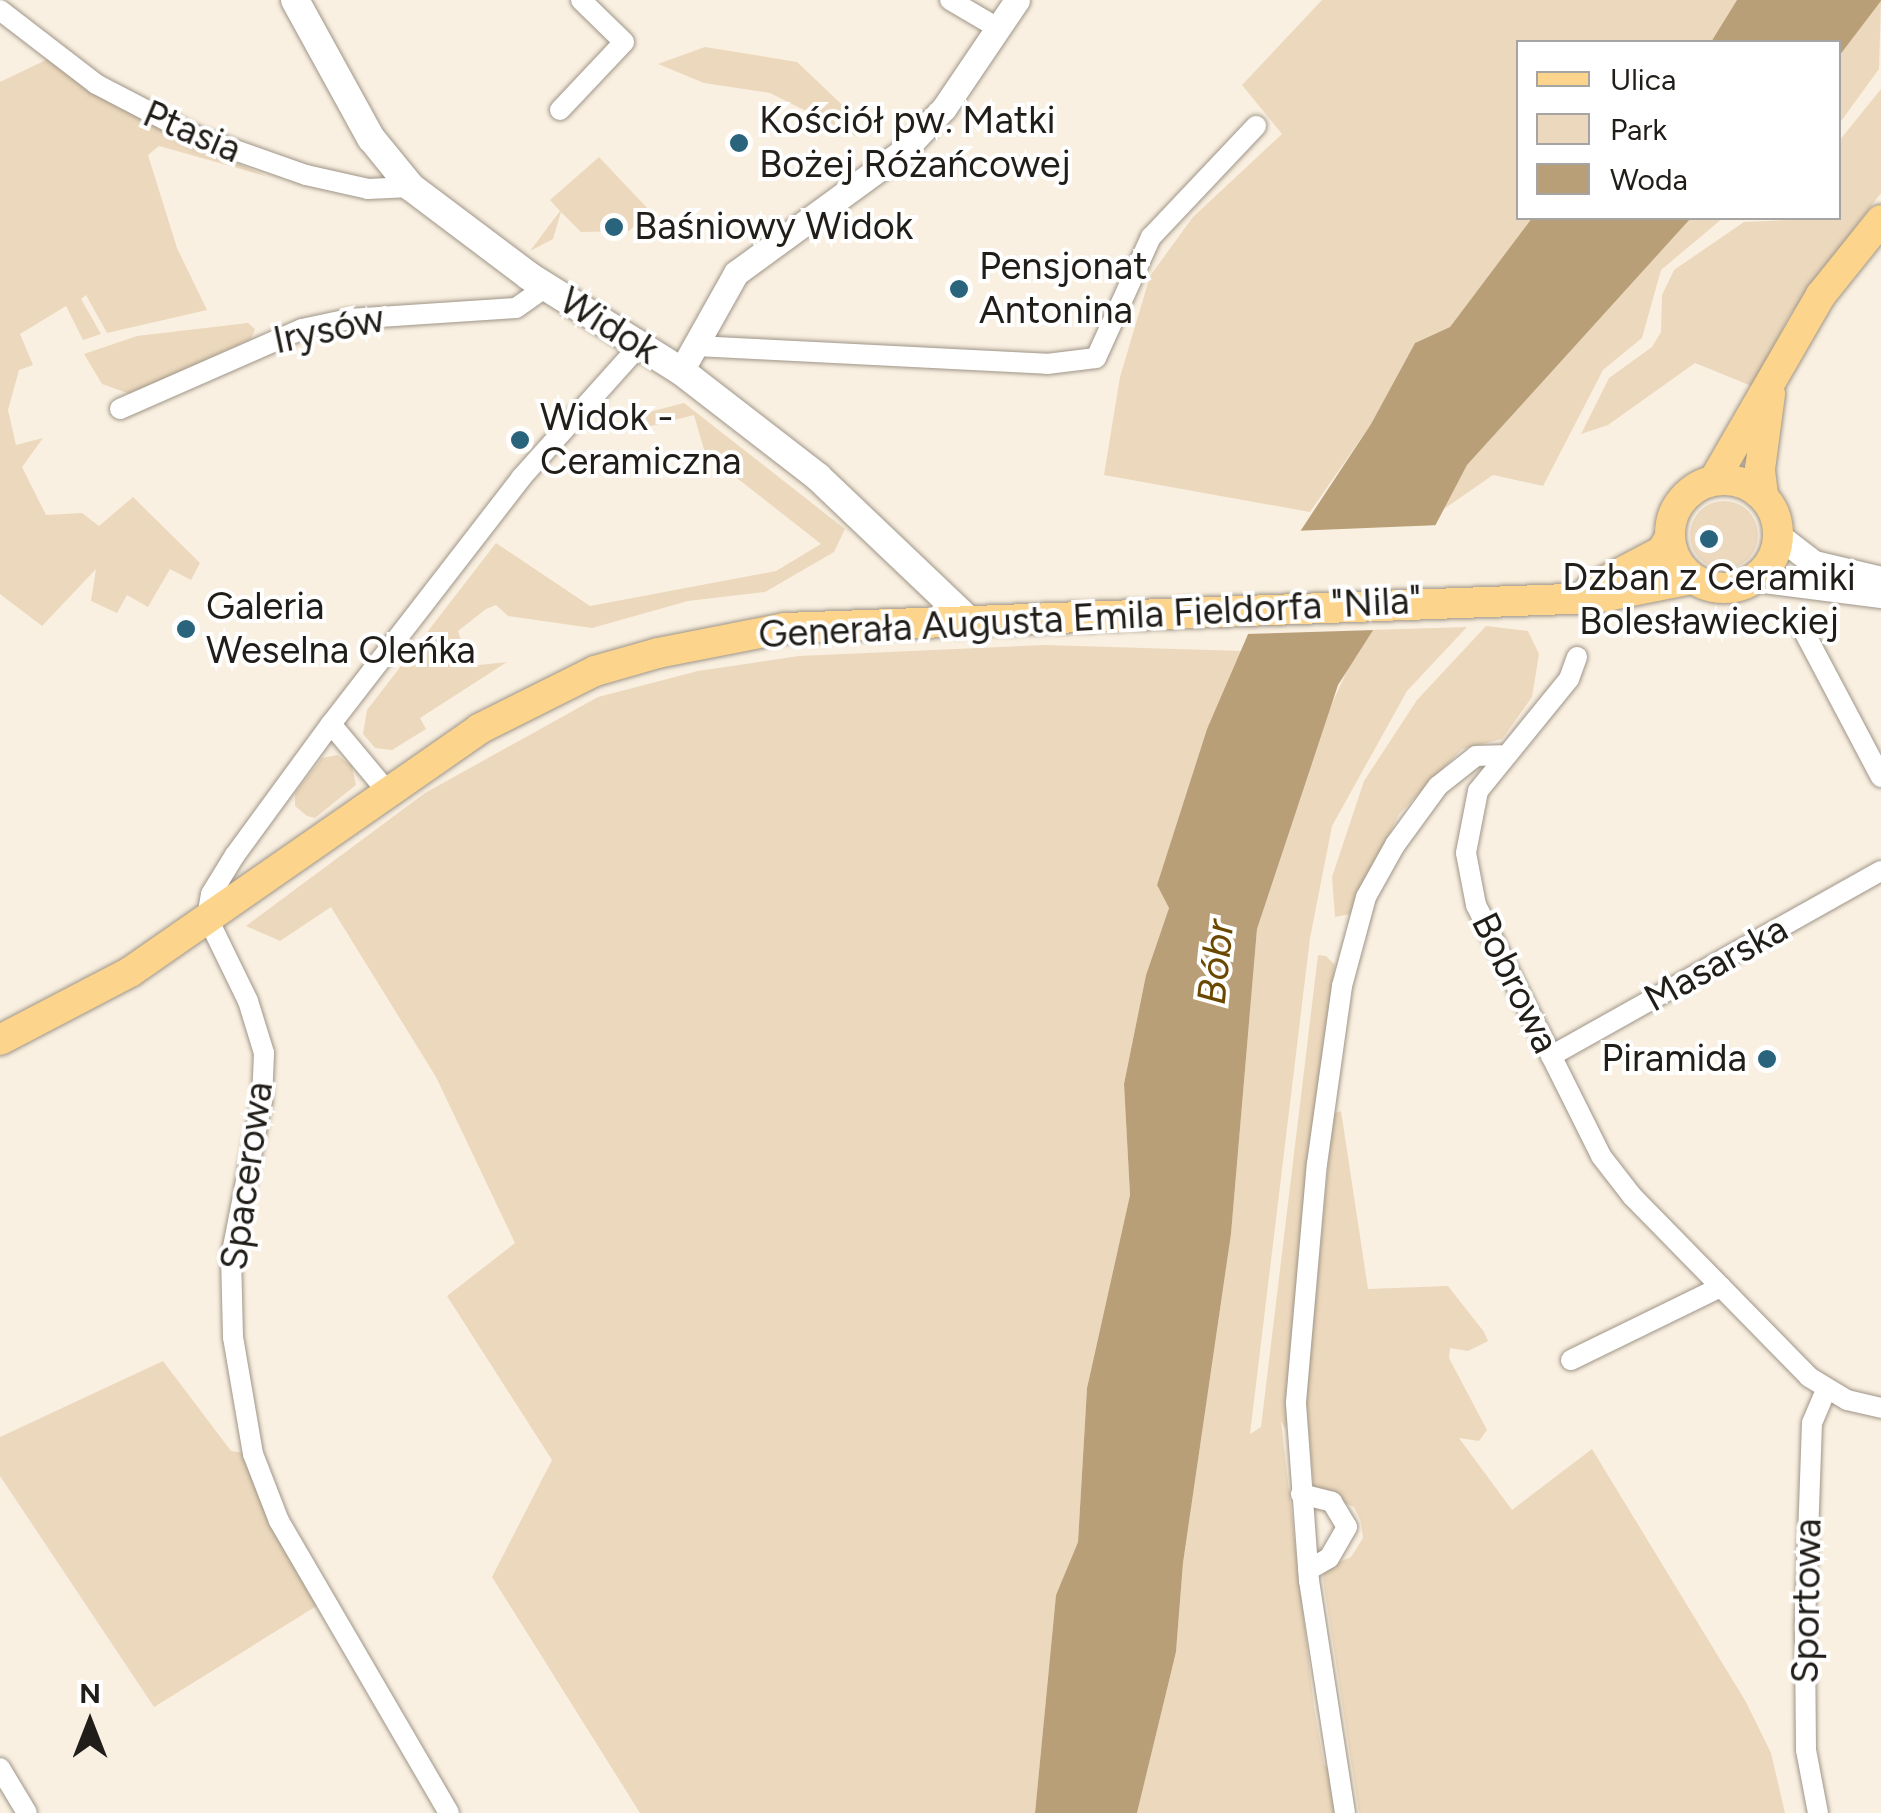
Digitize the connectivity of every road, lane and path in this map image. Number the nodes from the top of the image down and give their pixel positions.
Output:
1 (294, 0) edge
2 (581, 0) edge
3 (950, 0) edge
4 (1017, 0) edge
5 (0, 10) edge
6 (998, 28) junction
7 (560, 110) dead end
8 (1256, 126) dead end
9 (412, 188) junction
10 (1881, 220) edge
11 (546, 288) junction
12 (640, 345) junction
13 (696, 346) junction
14 (681, 371) junction
15 (1771, 388) junction
16 (120, 409) dead end
17 (1714, 480) junction
18 (1763, 494) junction
19 (1670, 538) junction
20 (1780, 538) junction
21 (1692, 578) junction
22 (1756, 578) junction
23 (1881, 580) edge
24 (1570, 596) junction
25 (1881, 596) edge
26 (966, 618) junction
27 (1801, 626) dead end
28 (1577, 657) dead end
29 (330, 724) junction
30 (1501, 755) junction
31 (1881, 777) edge
32 (386, 790) junction
33 (1881, 871) edge
34 (207, 917) junction
35 (0, 1040) edge
36 (1551, 1056) junction
37 (1721, 1287) junction
38 (1571, 1360) dead end
39 (1826, 1390) junction
40 (1881, 1408) edge
41 (1300, 1494) junction
42 (1308, 1570) junction
43 (0, 1768) edge
44 (26, 1813) edge
45 (449, 1813) edge
46 (1346, 1813) edge
47 (1818, 1813) edge

1 - 9 main road, Widok
2 - 7 street
3 - 6 street
4 - 6 street
5 - 9 street, Ptasia
6 - 13 street
8 - 13 street, Widok
9 - 11 main road, Widok
10 - 15 main road
11 - 12 main road, Widok
11 - 16 street, Irysów
12 - 14 main road, Widok
12 - 29 street
13 - 14 street
14 - 26 main road, Widok
15 - 17 main road
15 - 18 main road
17 - 18 main road
17 - 19 main road
18 - 20 main road
19 - 21 main road
19 - 24 main road, Generała Augusta Emila Fieldorfa "Nila"
20 - 22 main road
20 - 23 street
21 - 22 main road
21 - 24 main road, Generała Augusta Emila Fieldorfa "Nila"
22 - 25 street
24 - 26 main road, Generała Augusta Emila Fieldorfa "Nila"
26 - 32 main road, Generała Augusta Emila Fieldorfa "Nila"
27 - 31 street
28 - 30 street, Bobrowa
29 - 32 street
29 - 34 street
30 - 36 street, Bobrowa
30 - 41 street
32 - 34 main road, Generała Augusta Emila Fieldorfa "Nila"
33 - 36 street, Masarska
34 - 35 main road, Generała Augusta Emila Fieldorfa "Nila"
34 - 45 street, Spacerowa
36 - 37 street, Bobrowa
37 - 38 street
37 - 39 street, Bobrowa
39 - 40 street, Bobrowa
39 - 47 street, Sportowa
41 - 42 street
41 - 42 street
42 - 46 street
43 - 44 street

